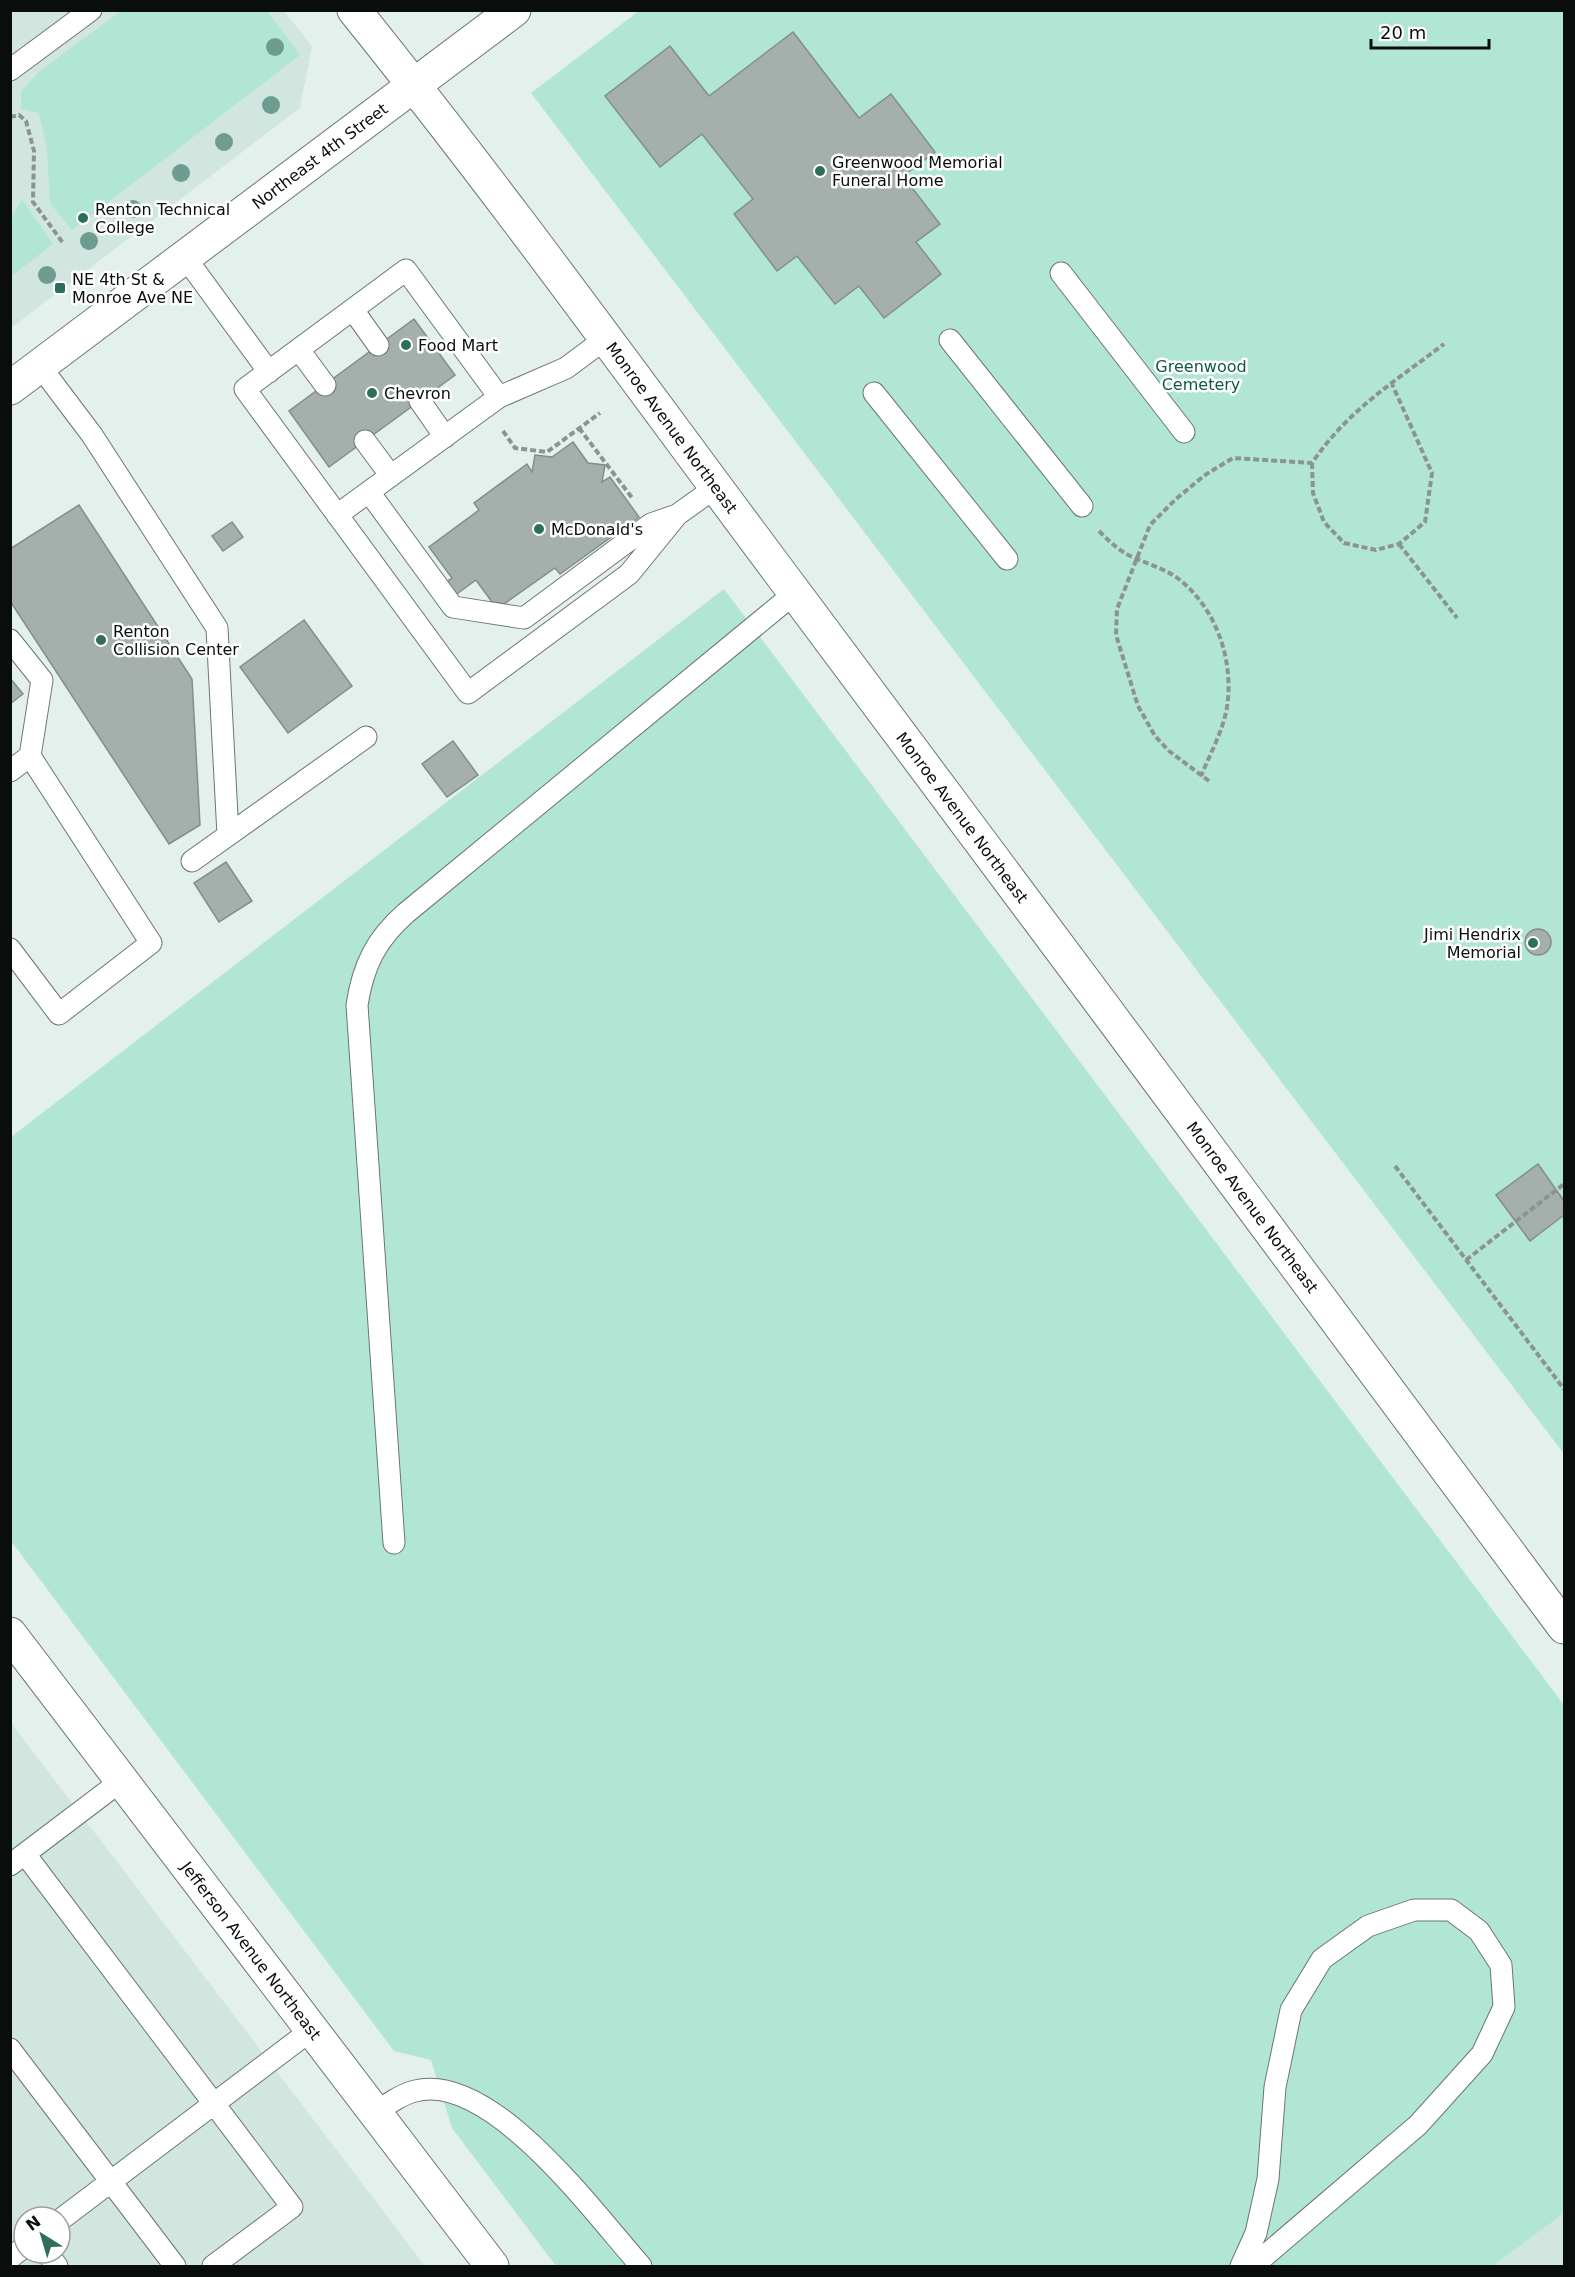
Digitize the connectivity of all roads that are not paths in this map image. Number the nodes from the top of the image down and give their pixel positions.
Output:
1 (91, 10) edge
2 (354, 10) edge
3 (514, 10) edge
4 (10, 70) edge
5 (414, 85) junction
6 (185, 257) junction
7 (1061, 273) dead end
8 (353, 310) junction
9 (605, 339) junction
10 (950, 340) dead end
11 (378, 345) dead end
12 (299, 350) junction
13 (40, 366) junction
14 (269, 372) junction
15 (325, 385) dead end
16 (10, 388) edge
17 (874, 393) dead end
18 (420, 401) dead end
19 (492, 402) junction
20 (1184, 432) dead end
21 (445, 437) junction
22 (365, 441) dead end
23 (391, 476) junction
24 (716, 487) junction
25 (369, 492) junction
26 (1082, 506) road end
27 (337, 515) junction
28 (677, 515) junction
29 (1007, 560) dead end
30 (795, 593) junction
31 (10, 640) edge
32 (366, 737) dead end
33 (30, 756) junction
34 (10, 771) edge
35 (228, 835) junction
36 (192, 861) dead end
37 (10, 950) edge
38 (394, 1543) dead end
39 (1564, 1627) edge
40 (10, 1634) edge
41 (121, 1781) junction
42 (18, 1860) edge
43 (310, 2031) junction
44 (10, 2049) edge
45 (213, 2104) junction
46 (376, 2114) junction
47 (111, 2182) junction
48 (72, 2211) edge
49 (175, 2266) edge
50 (213, 2266) edge
51 (492, 2266) edge
52 (641, 2266) edge
53 (1241, 2266) edge
54 (1253, 2266) edge

1 - 4 lane
2 - 5 street, Monroe Avenue Northeast
3 - 5 street, Northeast 4th Street
5 - 6 street, Northeast 4th Street
5 - 9 street, Monroe Avenue Northeast
6 - 13 street, Northeast 4th Street
6 - 14 lane
7 - 20 lane
8 - 11 lane
8 - 12 lane
8 - 19 lane
9 - 19 lane
9 - 24 street, Monroe Avenue Northeast
10 - 26 lane
12 - 14 lane
12 - 15 lane
13 - 16 street, Northeast 4th Street
13 - 35 lane
14 - 27 lane
17 - 29 lane
18 - 21 lane
19 - 21 lane
21 - 23 lane
22 - 23 lane
23 - 25 lane
24 - 28 lane
24 - 30 street, Monroe Avenue Northeast
25 - 27 lane
25 - 28 lane
27 - 28 lane
30 - 38 lane
30 - 39 street, Monroe Avenue Northeast
31 - 33 lane
32 - 35 lane
33 - 34 lane
33 - 37 lane
35 - 36 lane
40 - 41 street, Jefferson Avenue Northeast
41 - 42 lane
41 - 43 street, Jefferson Avenue Northeast
42 - 45 lane
43 - 45 lane
43 - 46 street, Jefferson Avenue Northeast
44 - 47 lane
45 - 47 lane
45 - 50 lane
46 - 51 street, Jefferson Avenue Northeast
46 - 52 lane
47 - 48 lane
47 - 49 lane
53 - 54 lane

